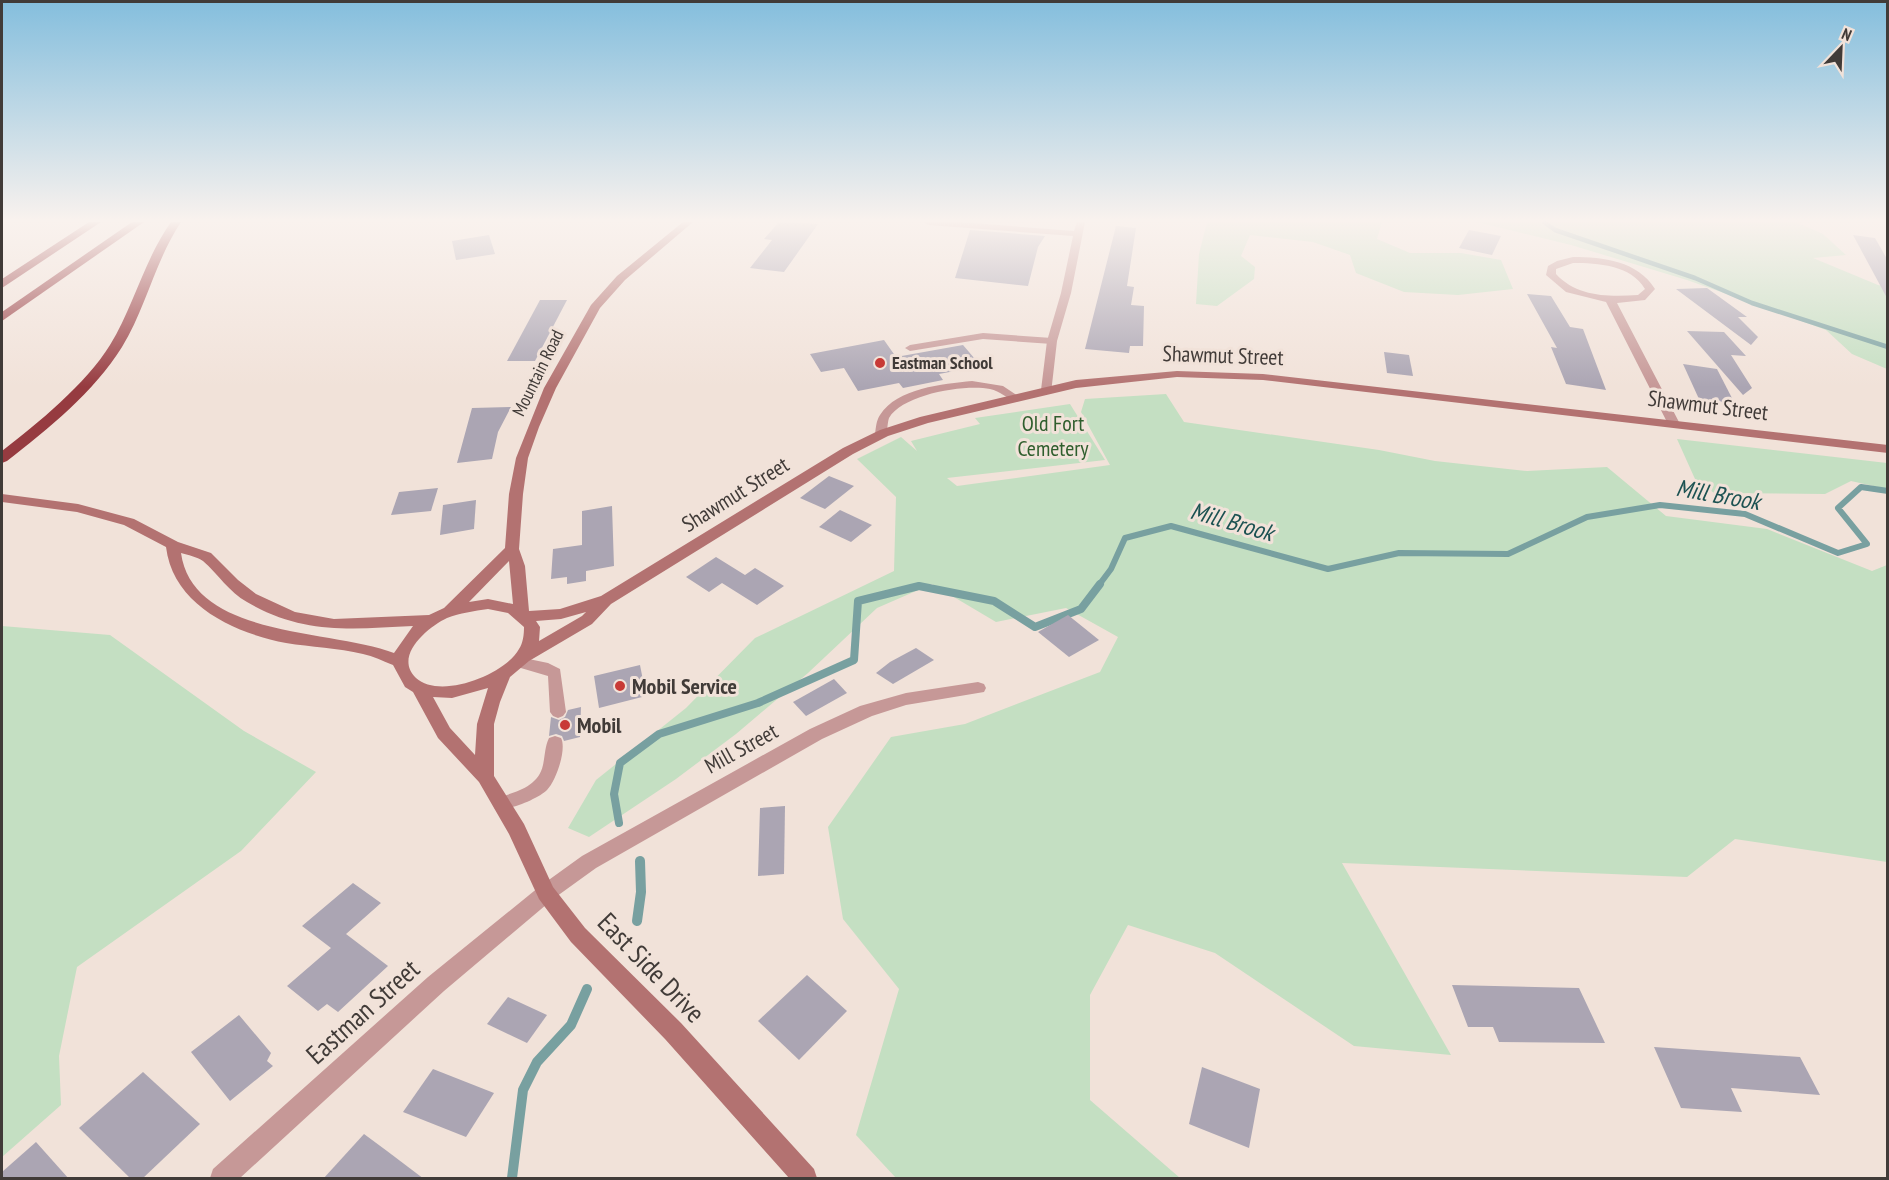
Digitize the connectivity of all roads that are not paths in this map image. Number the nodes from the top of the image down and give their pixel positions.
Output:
1 (60, 277) edge
2 (146, 277) edge
3 (622, 277) edge
4 (1069, 277) edge
5 (1553, 277) edge
6 (1639, 277) edge
7 (1610, 300) junction
8 (2, 317) edge
9 (1052, 341) junction
10 (910, 348) dead end
11 (1047, 390) junction
12 (1016, 398) junction
13 (1674, 424) junction
14 (881, 434) junction
15 (1887, 449) edge
16 (2, 458) edge
17 (2, 498) edge
18 (173, 544) junction
19 (512, 549) junction
20 (606, 600) junction
21 (447, 612) junction
22 (523, 615) junction
23 (432, 620) junction
24 (522, 659) junction
25 (400, 662) junction
26 (503, 675) junction
27 (419, 687) junction
28 (978, 688) dead end
29 (558, 712) dead end
30 (555, 742) dead end
31 (484, 777) junction
32 (501, 804) junction
33 (546, 893) junction
34 (222, 1179) edge
35 (806, 1179) edge

1 - 8 highway
2 - 16 highway
3 - 19 main road, Mountain Road
4 - 9 street
5 - 7 street
6 - 7 street
7 - 13 street
9 - 10 lane
9 - 11 street
11 - 12 main road, Shawmut Street
11 - 13 main road, Shawmut Street
12 - 14 main road, Shawmut Street
12 - 14 lane
13 - 15 main road, Shawmut Street
14 - 20 main road, Shawmut Street
17 - 18 main road
18 - 23 main road
18 - 25 main road
19 - 21 main road
19 - 22 main road, Mountain Road
20 - 22 main road, Shawmut Street
20 - 24 main road, Shawmut Street
21 - 22 main road
21 - 23 main road
22 - 24 main road
23 - 25 main road
24 - 26 main road
24 - 29 lane
25 - 27 main road
26 - 27 main road
26 - 31 main road
27 - 31 main road, East Side Drive
28 - 33 street, Mill Street
30 - 32 lane
31 - 32 main road, East Side Drive
32 - 33 main road, East Side Drive
33 - 34 street, Eastman Street
33 - 35 main road, East Side Drive

